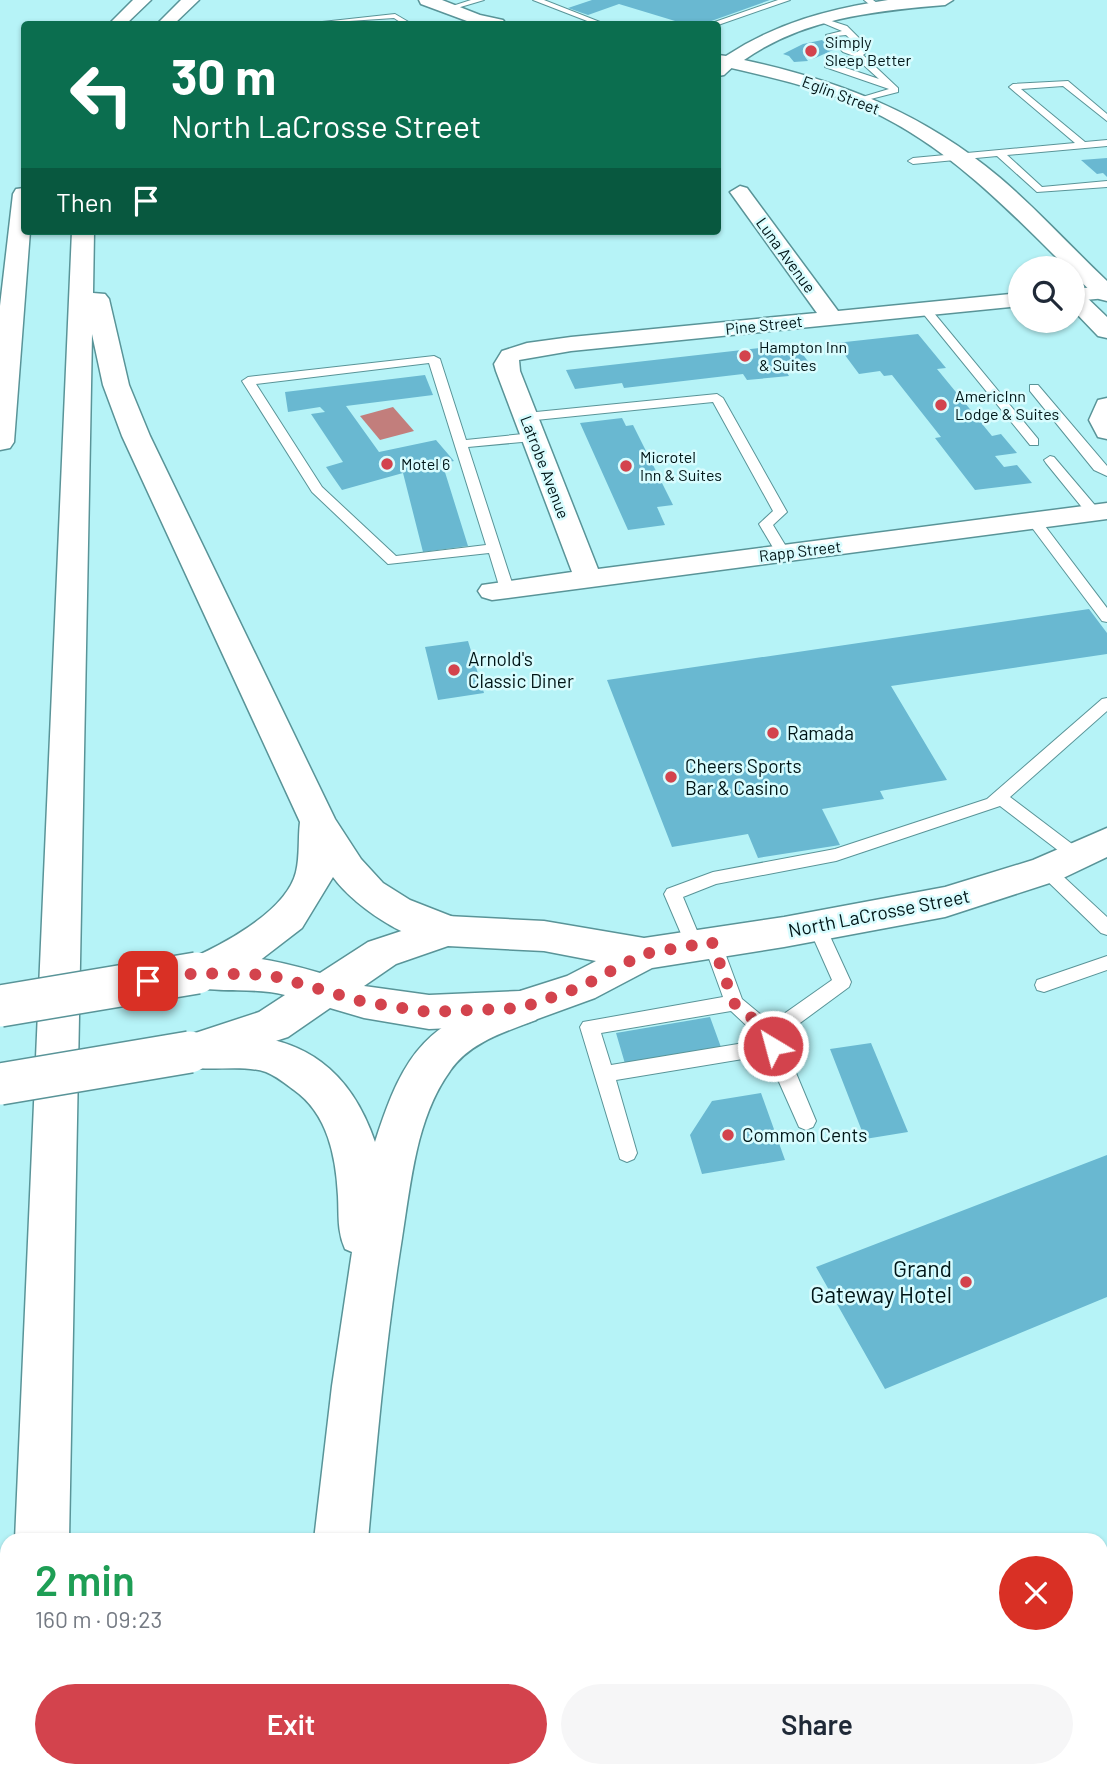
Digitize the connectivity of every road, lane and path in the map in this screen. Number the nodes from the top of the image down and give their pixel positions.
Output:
1 (143, 0) edge
2 (191, 0) edge
3 (480, 0) edge
4 (537, 0) edge
5 (786, 0) edge
6 (945, 0) edge
7 (439, 3) edge
8 (873, 3) edge
9 (395, 16) junction
10 (818, 18) junction
11 (120, 21) edge
12 (168, 21) edge
13 (341, 21) edge
14 (398, 21) edge
15 (403, 21) edge
16 (489, 21) edge
17 (593, 21) edge
18 (721, 21) edge
19 (848, 32) junction
20 (859, 56) junction
21 (722, 65) edge
22 (891, 86) junction
23 (862, 100) junction
24 (1107, 118) edge
25 (1107, 143) edge
26 (1083, 145) junction
27 (999, 153) junction
28 (953, 156) junction
29 (913, 161) dead end
30 (1107, 184) edge
31 (740, 192) dead end
32 (21, 214) edge
33 (19, 228) junction
34 (83, 235) edge
35 (90, 235) edge
36 (1018, 237) dead end
37 (0, 292) edge
38 (1106, 293) edge
39 (1085, 295) edge
40 (1008, 301) edge
41 (1085, 308) edge
42 (925, 309) junction
43 (832, 318) junction
44 (1107, 331) edge
45 (510, 356) joint
46 (1034, 388) dead end
47 (1107, 405) edge
48 (529, 427) junction
49 (1107, 432) edge
50 (0, 442) edge
51 (1034, 442) dead end
52 (461, 444) junction
53 (1050, 460) dead end
54 (1107, 472) edge
55 (1100, 512) edge
56 (1034, 521) junction
57 (494, 548) junction
58 (783, 554) junction
59 (588, 578) junction
60 (500, 590) joint
61 (1107, 618) edge
62 (1107, 702) edge
63 (999, 797) junction
64 (318, 822) junction
65 (1077, 856) edge
66 (817, 926) junction
67 (1107, 929) edge
68 (447, 930) junction
69 (703, 944) junction
70 (643, 954) junction
71 (1107, 963) edge
72 (197, 973) junction
73 (1044, 985) dead end
74 (324, 990) junction
75 (734, 1003) junction
76 (0, 1006) edge
77 (521, 1008) junction
78 (772, 1040) junction
79 (190, 1052) junction
80 (604, 1074) junction
81 (0, 1084) edge
82 (806, 1121) dead end
83 (627, 1153) dead end
84 (363, 1320) junction
85 (42, 1533) edge
86 (342, 1533) edge

1 - 11 main road
2 - 12 main road
3 - 7 lane
4 - 17 lane
5 - 18 lane
6 - 8 main road
7 - 16 main road
8 - 10 main road
9 - 13 lane
9 - 14 lane
9 - 15 lane
10 - 19 lane
10 - 21 main road
19 - 20 lane
19 - 20 lane
20 - 22 lane
20 - 22 lane
21 - 23 main road, Eglin Street
22 - 23 lane
23 - 28 main road, Eglin Street
24 - 26 lane
25 - 26 lane
26 - 27 lane
27 - 28 lane
27 - 30 lane
28 - 29 lane
28 - 36 main road, Eglin Street
28 - 38 main road, Eglin Street
31 - 43 street, Luna Avenue
32 - 33 main road
33 - 37 main road
33 - 50 main road
34 - 85 main road
35 - 64 main road
38 - 39 street
40 - 42 street, Pine Street
41 - 44 main road
42 - 43 street, Pine Street
42 - 51 lane
43 - 45 street, Pine Street
45 - 48 street, Latrobe Avenue
46 - 54 lane
47 - 49 street
48 - 52 lane
48 - 58 lane
48 - 59 street, Latrobe Avenue
52 - 57 lane
52 - 57 lane
53 - 55 lane
55 - 56 street, Rapp Street
56 - 58 street, Rapp Street
56 - 61 lane
57 - 60 lane
58 - 59 street, Rapp Street
59 - 60 street, Rapp Street
62 - 63 lane
63 - 65 lane
63 - 69 lane
64 - 68 main road
64 - 72 main road
65 - 66 main road, North LaCrosse Street
65 - 67 lane
66 - 69 main road, North LaCrosse Street
66 - 78 lane
68 - 70 main road, North LaCrosse Street
68 - 74 main road, North LaCrosse Street
69 - 70 main road, North LaCrosse Street
69 - 75 lane
70 - 77 main road, North LaCrosse Street
71 - 73 lane
72 - 74 main road, North LaCrosse Street
72 - 76 main road, North LaCrosse Street, bridge
74 - 77 main road, North LaCrosse Street
74 - 79 main road, North LaCrosse Street
75 - 78 lane
75 - 80 lane
77 - 84 main road
78 - 80 lane
78 - 82 lane
79 - 81 main road, North LaCrosse Street, bridge
79 - 84 main road
80 - 83 lane
84 - 86 main road

